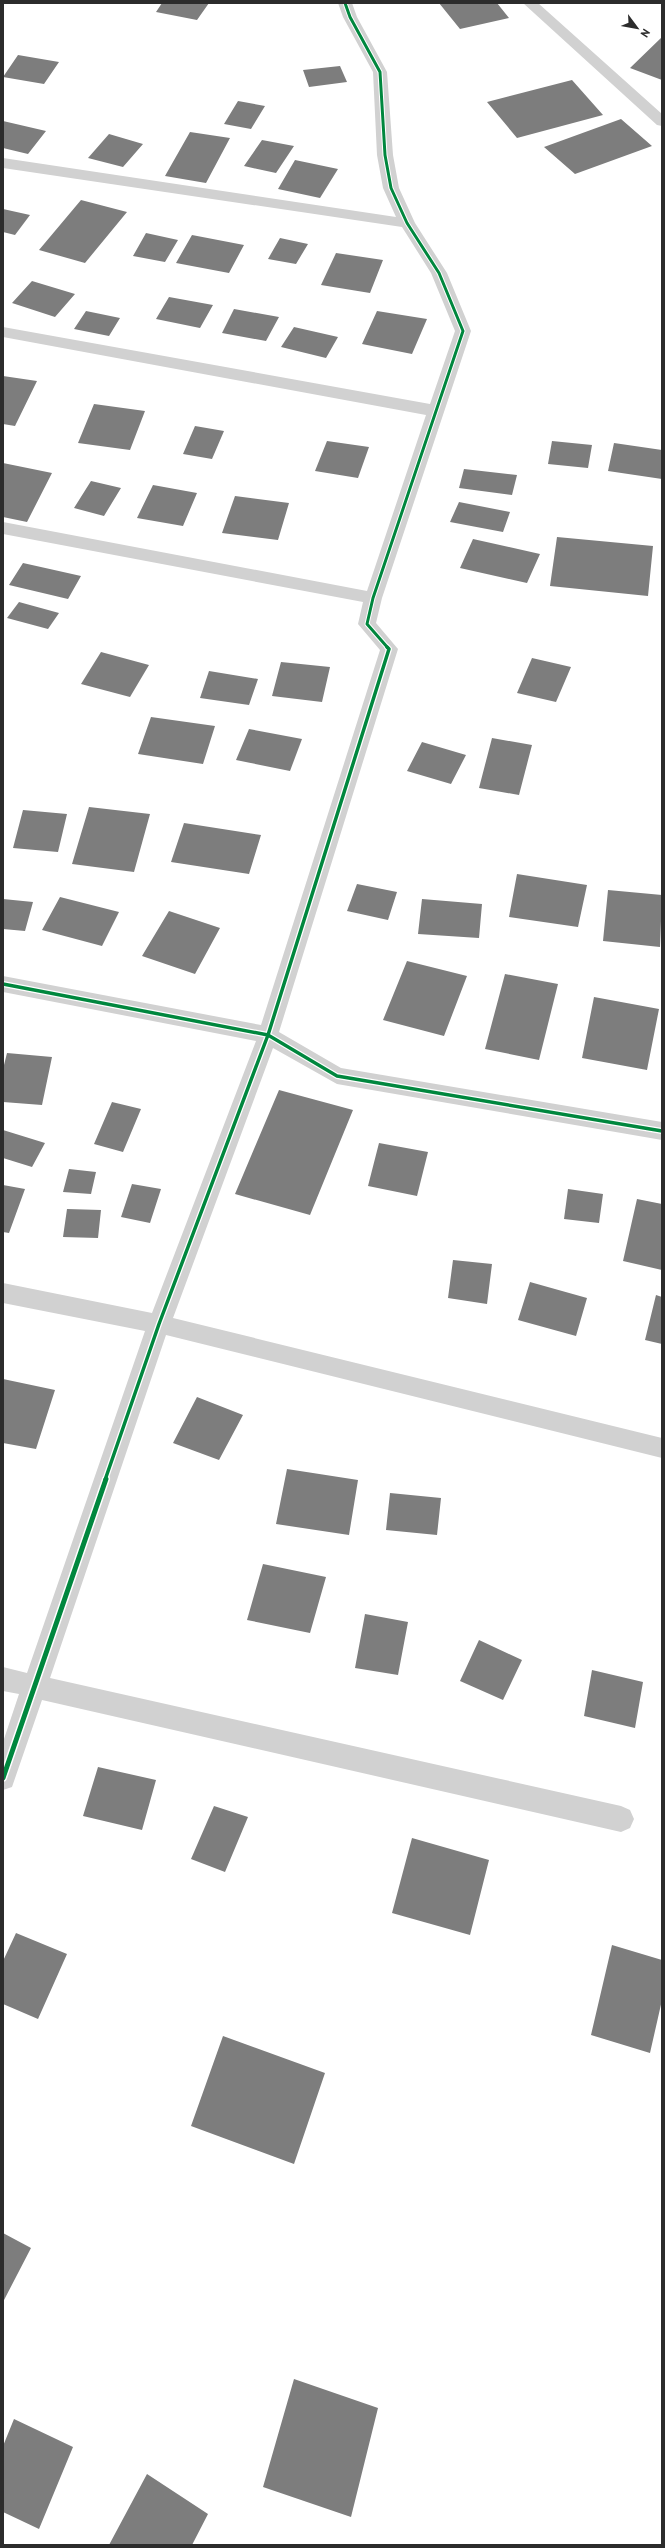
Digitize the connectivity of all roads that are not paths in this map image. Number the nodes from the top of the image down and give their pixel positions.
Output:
1 (345, 3) edge
2 (530, 3) edge
3 (662, 122) edge
4 (3, 163) edge
5 (407, 223) junction
6 (3, 332) edge
7 (436, 411) junction
8 (3, 528) edge
9 (373, 598) junction
10 (3, 984) edge
11 (268, 1035) junction
12 (662, 1131) edge
13 (3, 1294) edge
14 (159, 1324) junction
15 (662, 1448) edge
16 (3, 1680) edge
17 (34, 1687) junction
18 (3, 1778) edge
19 (621, 1818) dead end

1 - 5 street
2 - 3 street
4 - 5 street
5 - 7 street
6 - 7 street
7 - 9 street
8 - 9 street
9 - 11 street
10 - 11 street
11 - 12 street
11 - 14 street
13 - 14 street
14 - 15 street
14 - 17 street
16 - 17 street
17 - 18 street
17 - 19 street

